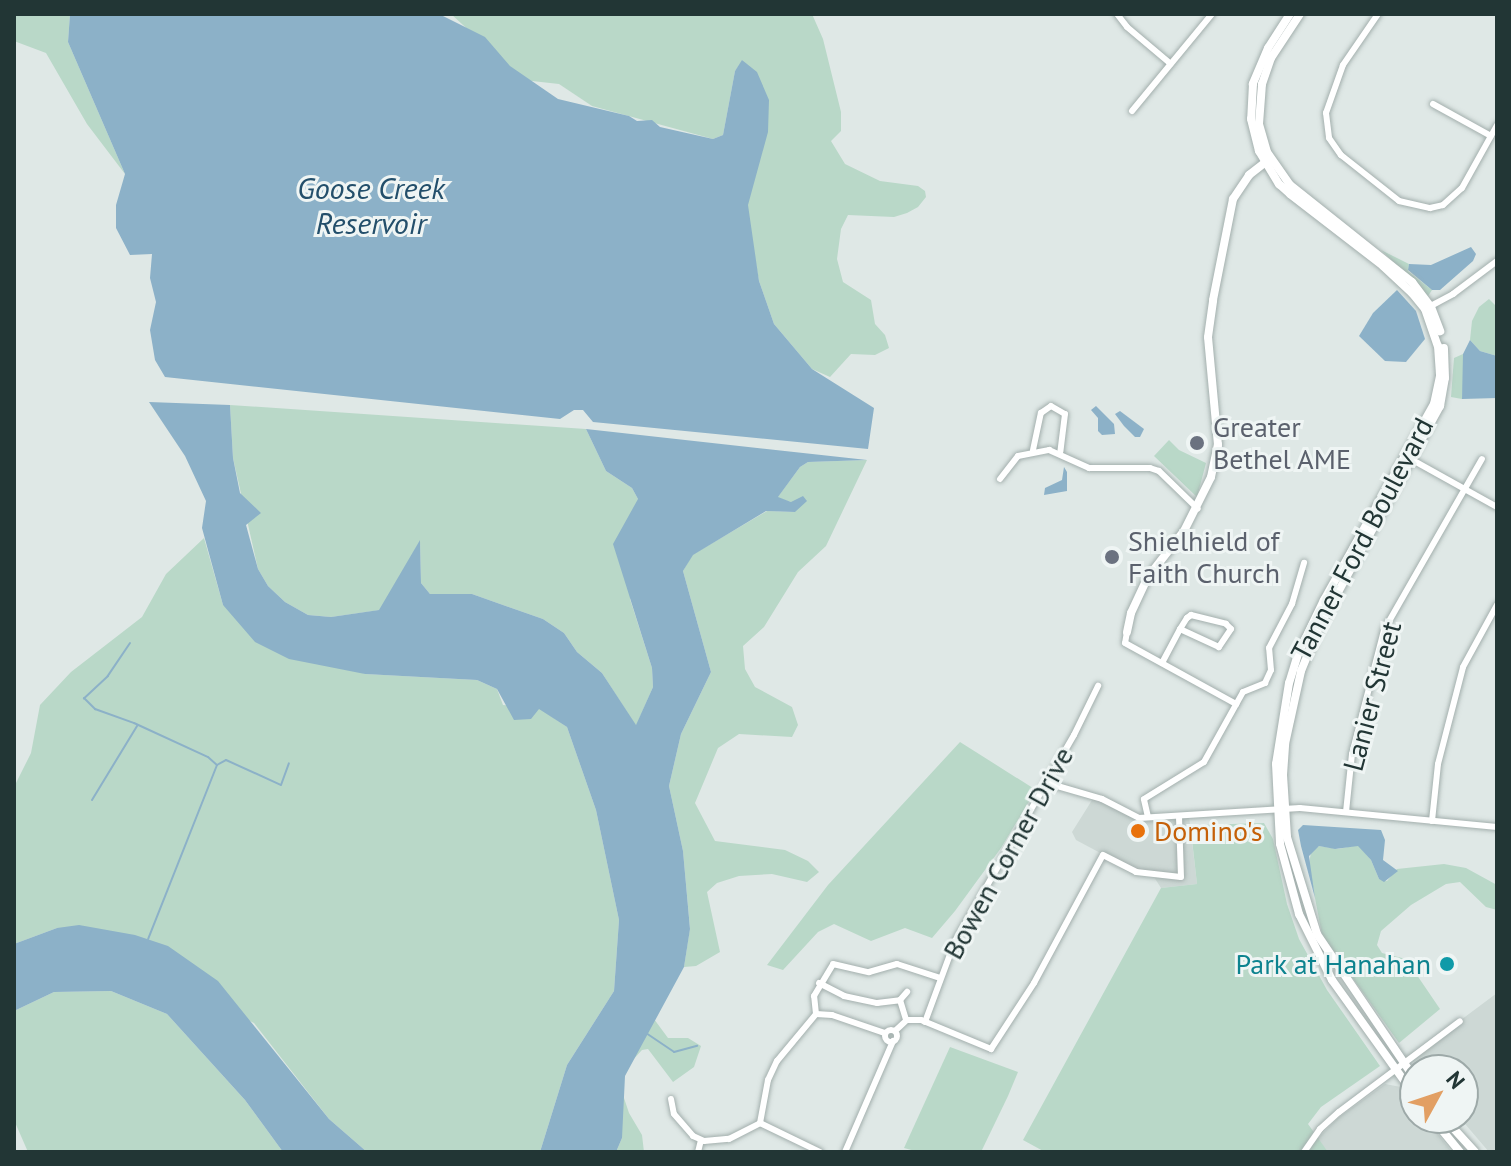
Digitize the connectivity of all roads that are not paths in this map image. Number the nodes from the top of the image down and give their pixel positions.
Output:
1 (1117, 14) edge
2 (1212, 14) edge
3 (1290, 14) edge
4 (1300, 14) edge
5 (1378, 14) edge
6 (1171, 64) junction
7 (1433, 104) dead end
8 (1132, 111) dead end
9 (1497, 125) edge
10 (1491, 136) junction
11 (1268, 161) junction
12 (1497, 261) edge
13 (1428, 308) junction
14 (1033, 450) junction
15 (1060, 452) junction
16 (1409, 458) junction
17 (1482, 459) dead end
18 (1000, 479) dead end
19 (1462, 488) junction
20 (1497, 507) edge
21 (1198, 509) junction
22 (1304, 563) dead end
23 (1497, 605) edge
24 (1180, 629) junction
25 (1127, 632) joint
26 (1162, 663) junction
27 (1098, 686) dead end
28 (1236, 704) junction
29 (1047, 783) junction
30 (1280, 810) junction
31 (1346, 812) junction
32 (1179, 816) junction
33 (1148, 817) junction
34 (1432, 821) junction
35 (1497, 827) edge
36 (940, 978) junction
37 (819, 983) junction
38 (907, 992) dead end
39 (900, 1000) junction
40 (816, 1014) junction
41 (906, 1020) junction
42 (1460, 1021) dead end
43 (925, 1022) junction
44 (895, 1031) junction
45 (885, 1033) junction
46 (893, 1041) junction
47 (1416, 1054) edge
48 (1399, 1056) edge
49 (1399, 1066) edge
50 (1395, 1069) junction
51 (1399, 1074) edge
52 (671, 1099) dead end
53 (760, 1123) junction
54 (1445, 1134) edge
55 (1459, 1134) edge
56 (701, 1140) junction
57 (698, 1152) edge
58 (820, 1152) edge
59 (845, 1152) edge
60 (1304, 1152) edge
61 (1460, 1152) edge
62 (1475, 1152) edge

1 - 6 street
2 - 6 street
3 - 11 street
4 - 11 street
5 - 10 street
6 - 8 street
7 - 10 street
9 - 10 street
11 - 13 street, Tanner Ford Boulevard
11 - 21 street
12 - 13 street
13 - 16 street, Tanner Ford Boulevard
14 - 15 street
14 - 15 street
14 - 18 street
15 - 21 street
16 - 19 street
16 - 30 street, Tanner Ford Boulevard
17 - 19 street, Lanier Street
19 - 20 street
19 - 31 street, Lanier Street
21 - 25 street
22 - 28 street
23 - 34 street
24 - 24 street
24 - 26 street
25 - 26 street
26 - 28 street
27 - 29 street, Bowen Corner Drive
28 - 33 street
29 - 33 street
29 - 36 street, Bowen Corner Drive
30 - 31 street
30 - 32 street
30 - 48 street, Tanner Ford Boulevard
30 - 50 street, Tanner Ford Boulevard
31 - 34 street
32 - 33 street
32 - 43 street
34 - 35 street
36 - 37 street
36 - 43 street, Bowen Corner Drive
37 - 39 street
37 - 40 street
38 - 39 street
39 - 41 street
40 - 45 street
40 - 53 street
41 - 43 street
41 - 44 street
42 - 47 street
44 - 45 street
44 - 46 street
45 - 46 street
46 - 59 street
49 - 50 street
50 - 51 street, Tanner Ford Boulevard
50 - 60 street
52 - 56 street
53 - 56 street
53 - 58 street
54 - 61 street
55 - 62 street
56 - 57 street

